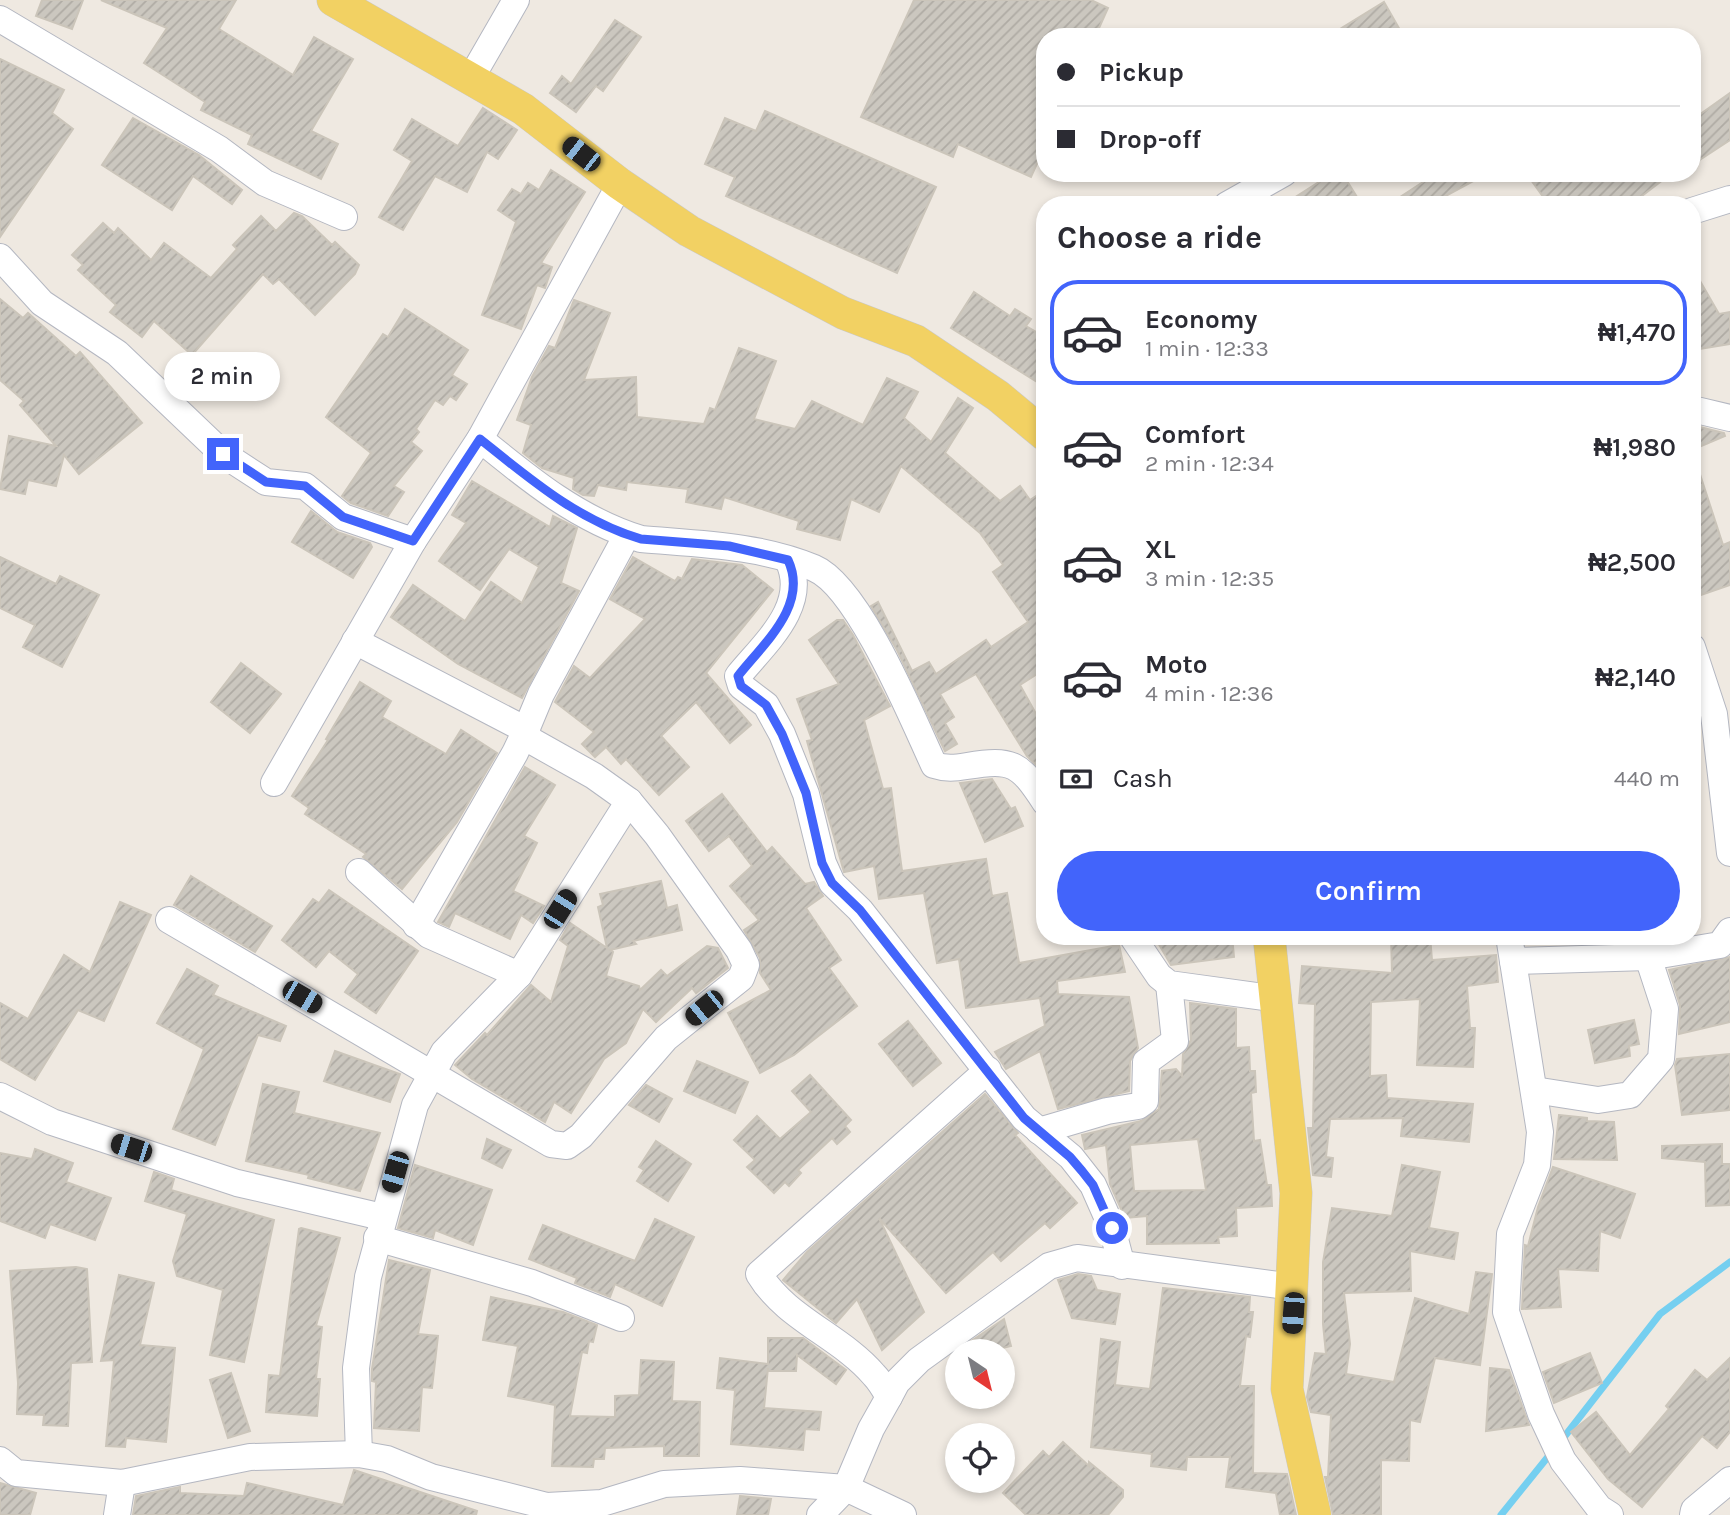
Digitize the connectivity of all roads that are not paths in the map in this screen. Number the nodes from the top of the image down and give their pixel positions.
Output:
1 (8, 0) edge
2 (333, 0) edge
3 (516, 0) edge
4 (0, 8) edge
5 (0, 19) edge
6 (471, 78) junction
7 (1268, 182) edge
8 (620, 184) junction
9 (1243, 196) edge
10 (1730, 199) edge
11 (1701, 208) edge
12 (344, 217) dead end
13 (0, 257) edge
14 (1701, 411) edge
15 (1730, 418) edge
16 (1036, 428) edge
17 (480, 439) junction
18 (627, 535) junction
19 (413, 541) junction
20 (788, 560) junction
21 (355, 642) junction
22 (1701, 675) edge
23 (526, 730) junction
24 (1724, 745) edge
25 (274, 783) dead end
26 (1036, 791) edge
27 (629, 801) junction
28 (1730, 853) edge
29 (359, 872) dead end
30 (169, 920) dead end
31 (416, 925) junction
32 (1730, 931) edge
33 (1138, 945) edge
34 (1270, 945) edge
35 (1511, 949) edge
36 (1648, 957) junction
37 (519, 975) junction
38 (1169, 984) junction
39 (1278, 999) junction
40 (988, 1070) junction
41 (433, 1073) junction
42 (1534, 1090) junction
43 (0, 1096) edge
44 (1039, 1131) junction
45 (379, 1227) junction
46 (1122, 1265) junction
47 (1294, 1287) junction
48 (621, 1318) dead end
49 (890, 1397) junction
50 (359, 1454) junction
51 (0, 1460) edge
52 (1730, 1480) edge
53 (122, 1483) junction
54 (846, 1488) junction
55 (117, 1515) edge
56 (820, 1515) edge
57 (903, 1515) edge
58 (1315, 1515) edge
59 (1610, 1515) edge
60 (1693, 1515) edge

1 - 4 street
2 - 6 main road
3 - 6 street
5 - 12 street
6 - 8 main road
7 - 9 street
8 - 16 main road
8 - 17 street
10 - 11 street
13 - 19 street
14 - 15 street
17 - 18 street
17 - 19 street
18 - 20 street
18 - 23 street
19 - 21 street
20 - 26 street
20 - 40 street
21 - 23 street
21 - 25 street
22 - 24 street
23 - 27 street
23 - 31 street
24 - 28 street
27 - 37 street
27 - 41 street
29 - 31 street
30 - 41 street
31 - 37 street
32 - 36 street
33 - 38 street
34 - 39 main road
35 - 36 street
35 - 42 street
36 - 42 street
37 - 41 street
38 - 39 street
38 - 44 street
39 - 47 main road
40 - 44 street
40 - 49 street
41 - 45 street
42 - 59 street
43 - 45 street
44 - 46 street
45 - 48 street
45 - 50 street
46 - 47 street
46 - 49 street
47 - 58 main road
49 - 54 street
50 - 53 street
50 - 54 street
51 - 53 street
52 - 60 street
53 - 55 street
54 - 56 street
54 - 57 street

